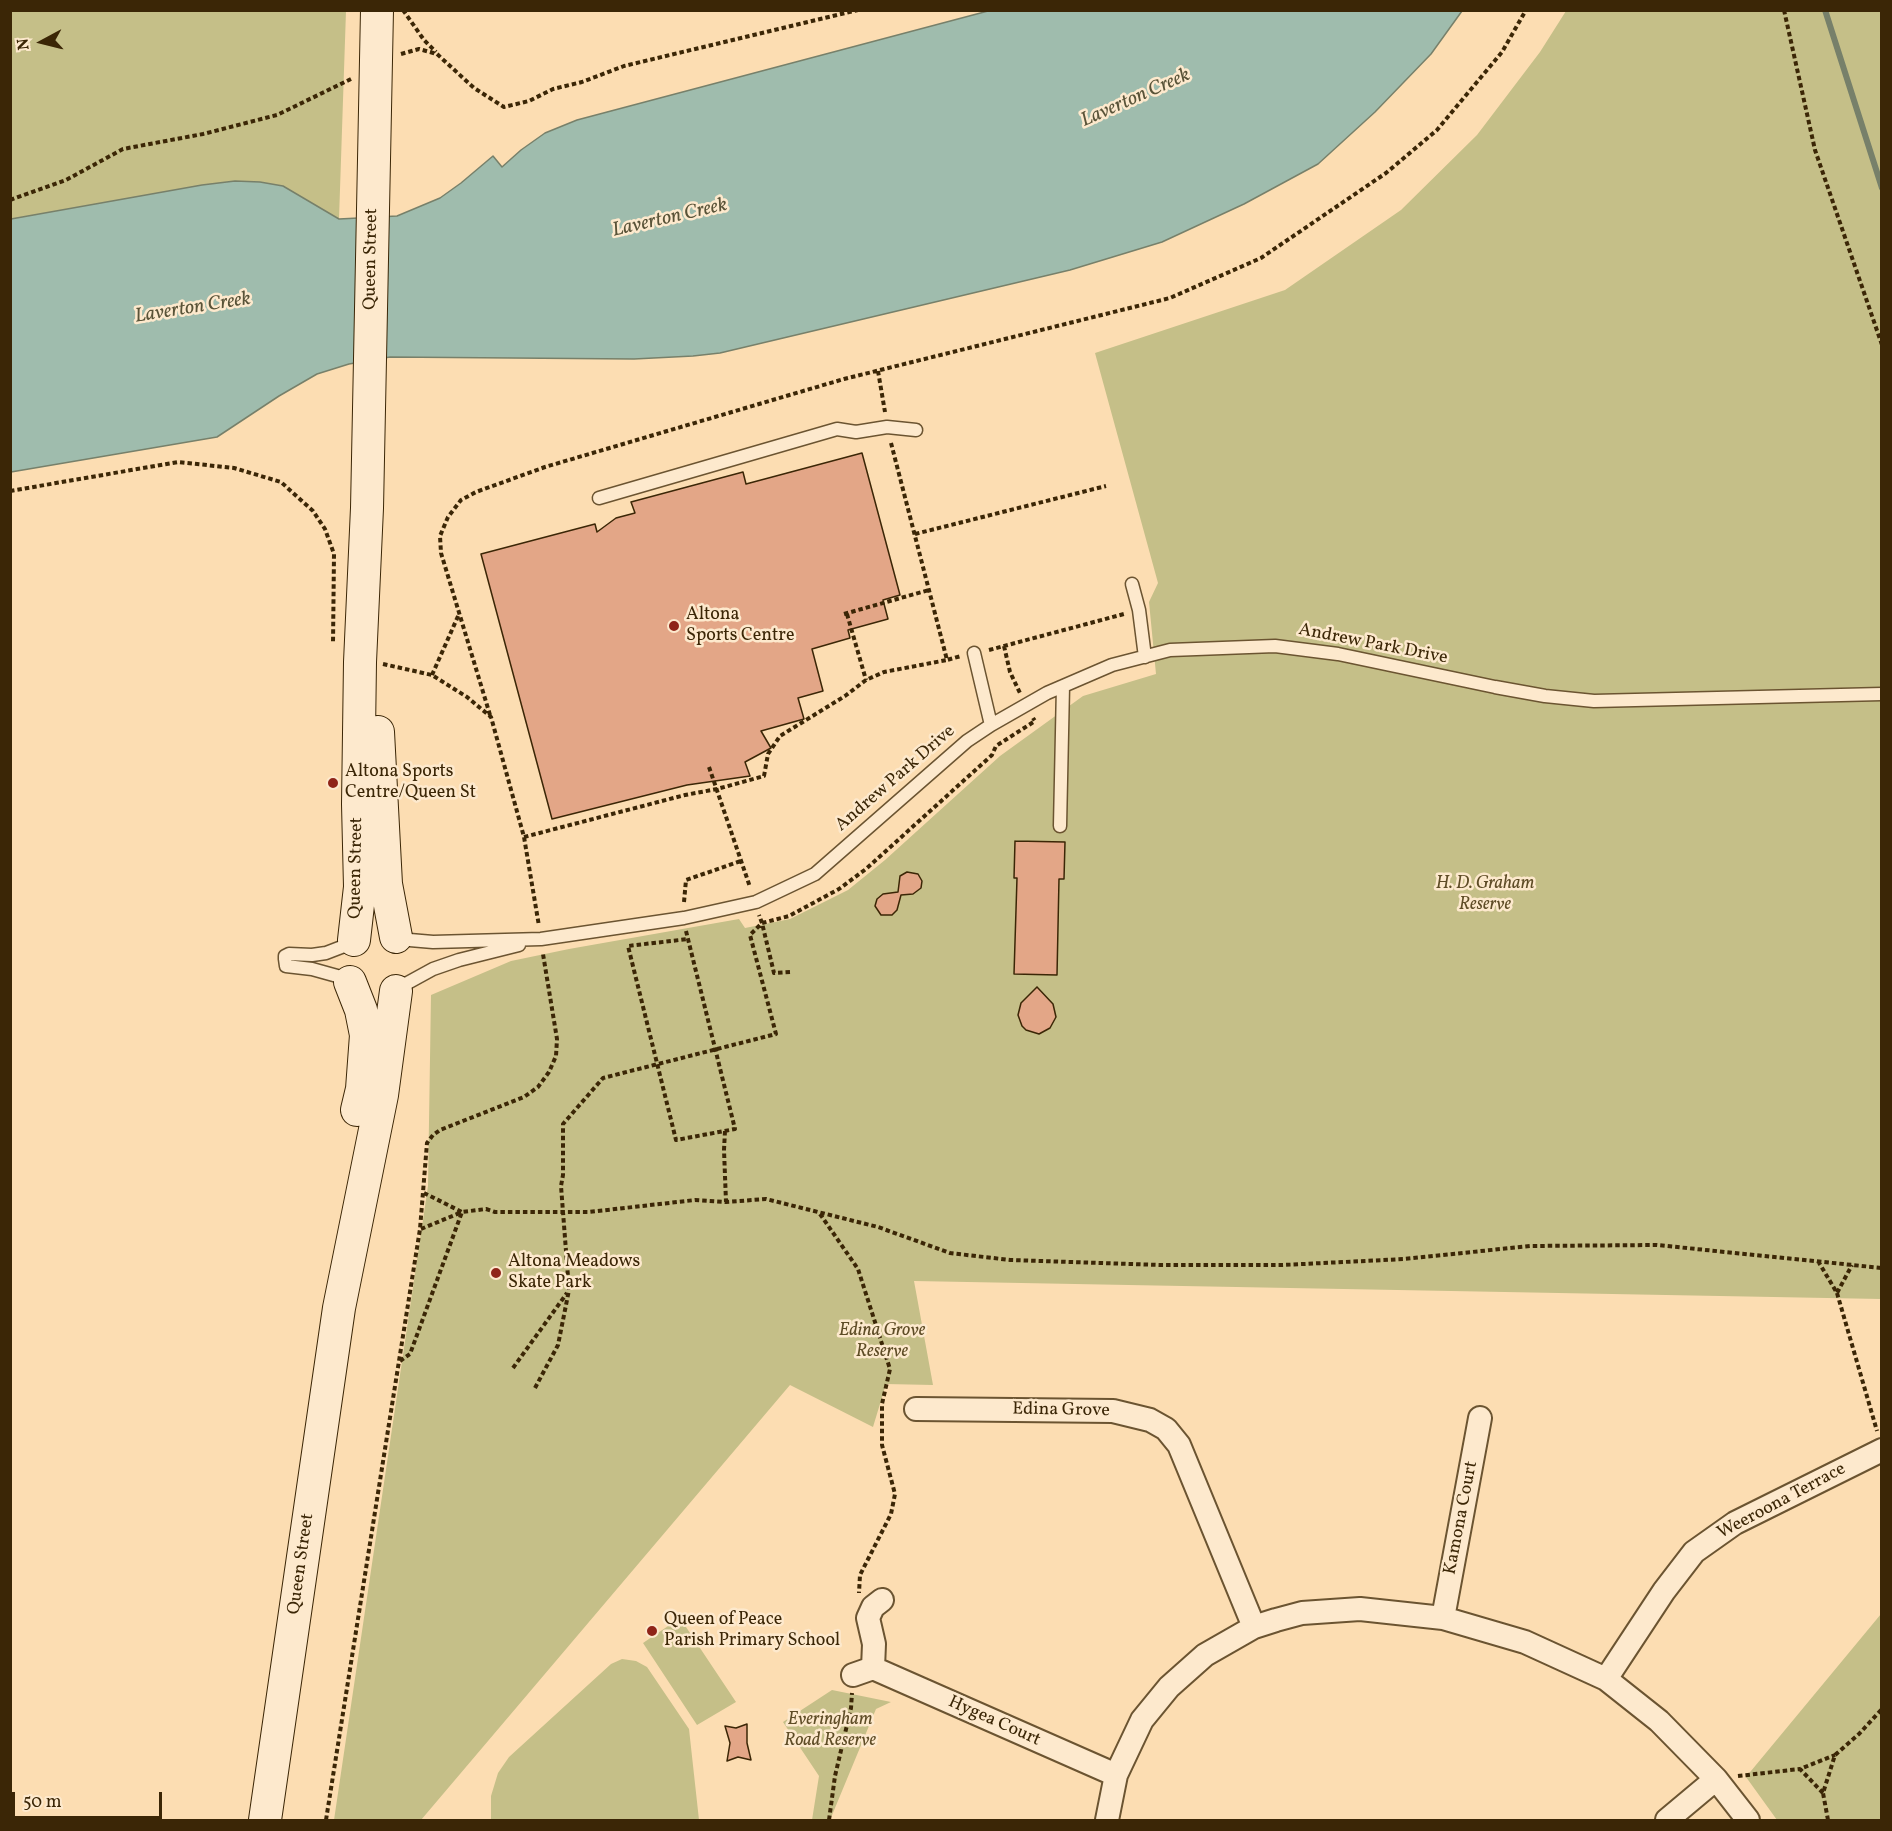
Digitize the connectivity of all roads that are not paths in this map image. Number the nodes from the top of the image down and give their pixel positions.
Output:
1 (377, 10) edge
2 (916, 430) dead end
3 (599, 498) dead end
4 (367, 508) junction
5 (1132, 584) dead end
6 (974, 653) road end
7 (1145, 657) junction
8 (1063, 686) junction
9 (1881, 694) edge
10 (991, 725) junction
11 (1060, 826) dead end
12 (397, 938) junction
13 (541, 939) junction
14 (353, 942) junction
15 (349, 981) junction
16 (399, 989) junction
17 (339, 1308) junction
18 (916, 1409) dead end
19 (1480, 1418) dead end
20 (1880, 1443) edge
21 (882, 1600) dead end
22 (1443, 1618) junction
23 (1254, 1627) junction
24 (1606, 1679) junction
25 (1116, 1775) junction
26 (1716, 1779) junction
27 (265, 1821) edge
28 (1107, 1821) edge
29 (1667, 1821) edge
30 (1748, 1821) edge

1 - 4 main road, Queen Street
2 - 3 lane
4 - 12 main road, Queen Street
4 - 14 main road, Queen Street
5 - 7 lane
6 - 10 lane
7 - 8 lane, Andrew Park Drive
7 - 9 lane, Andrew Park Drive
8 - 10 lane, Andrew Park Drive
8 - 11 lane
10 - 13 lane, Andrew Park Drive
12 - 13 lane, Andrew Park Drive
12 - 14 main road
12 - 16 main road
13 - 16 lane, Andrew Park Drive
14 - 15 main road
14 - 15 lane
15 - 16 main road
15 - 17 main road, Queen Street
16 - 17 main road, Queen Street
17 - 27 main road, Queen Street
18 - 23 street, Edina Grove
19 - 22 street, Kamona Court
20 - 24 street, Weeroona Terrace
21 - 25 street, Hygea Court
22 - 23 street
22 - 24 street
23 - 25 street
24 - 26 street
25 - 28 street
26 - 29 street
26 - 30 street

